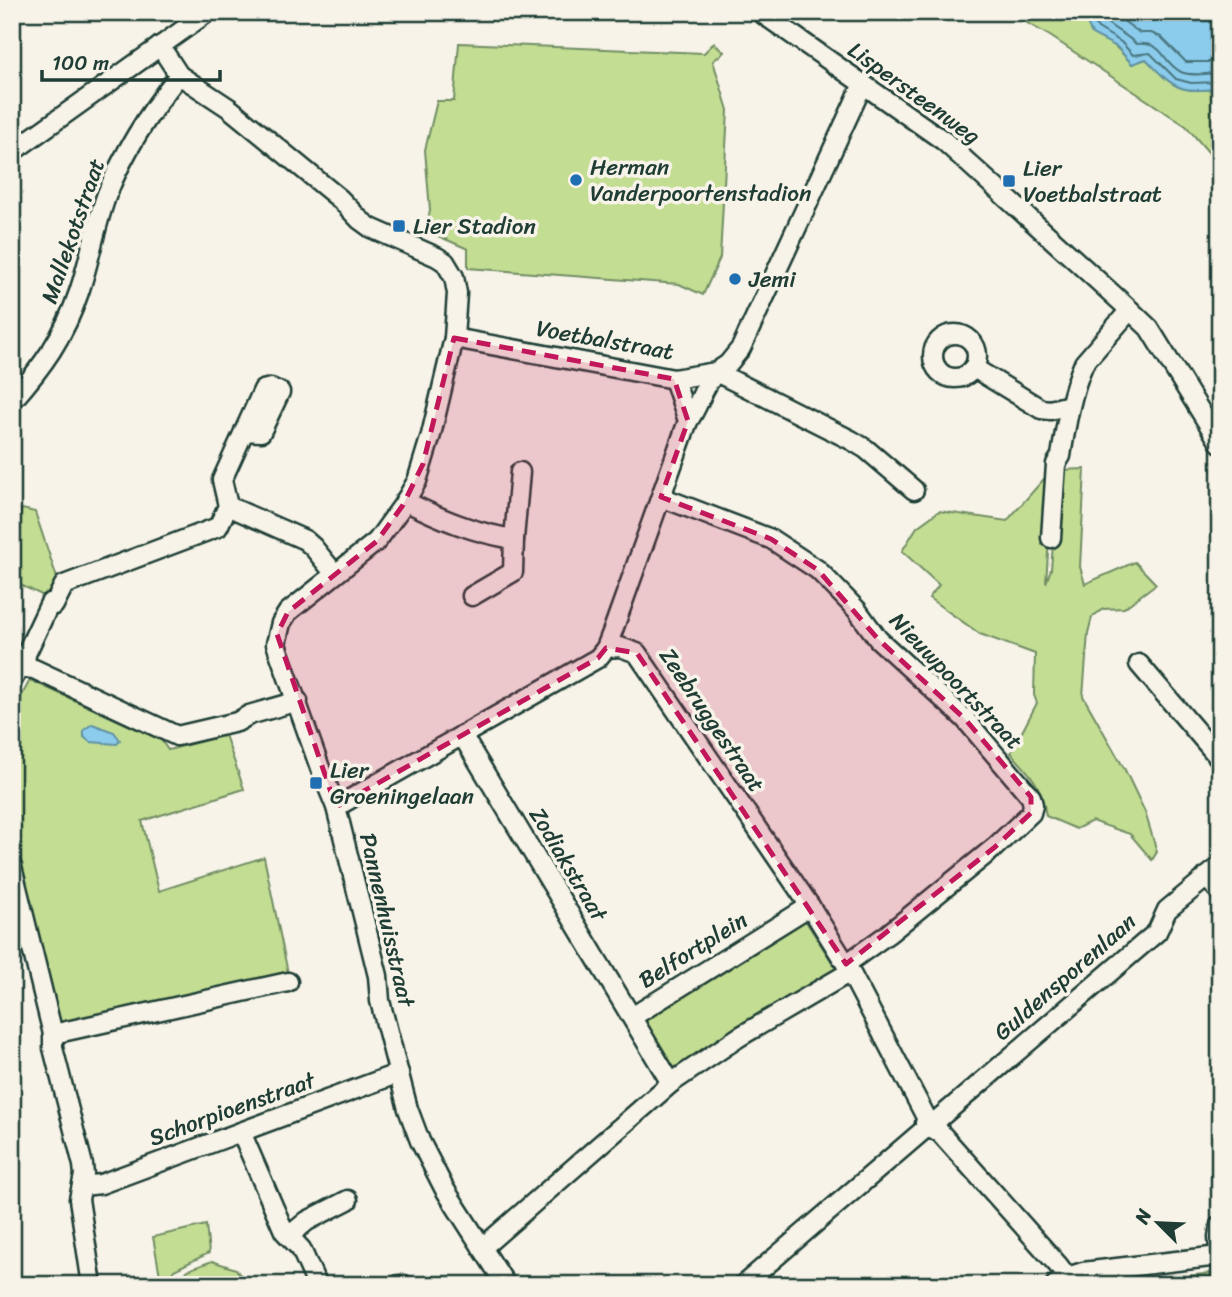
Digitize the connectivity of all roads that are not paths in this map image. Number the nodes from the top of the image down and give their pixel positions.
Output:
1 (207, 12) edge
2 (760, 12) edge
3 (160, 46) junction
4 (179, 75) junction
5 (863, 84) junction
6 (12, 152) edge
7 (1130, 310) junction
8 (454, 338) junction
9 (974, 368) dead end
10 (716, 372) junction
11 (674, 379) junction
12 (12, 401) edge
13 (1070, 405) junction
14 (688, 421) junction
15 (244, 431) dead end
16 (1220, 443) edge
17 (520, 472) dead end
18 (914, 490) dead end
19 (661, 497) junction
20 (405, 501) junction
21 (228, 506) junction
22 (1051, 538) dead end
23 (514, 539) junction
24 (335, 574) junction
25 (472, 596) dead end
26 (606, 648) junction
27 (1139, 664) dead end
28 (25, 667) junction
29 (12, 681) edge
30 (298, 701) junction
31 (462, 735) junction
32 (1220, 758) edge
33 (336, 807) junction
34 (12, 867) edge
35 (1213, 872) edge
36 (1220, 892) edge
37 (810, 906) junction
38 (848, 968) junction
39 (288, 982) dead end
40 (632, 1017) junction
41 (53, 1034) junction
42 (399, 1073) junction
43 (671, 1083) junction
44 (931, 1124) junction
45 (241, 1132) junction
46 (82, 1186) junction
47 (348, 1200) dead end
48 (1220, 1225) edge
49 (289, 1236) junction
50 (482, 1248) junction
51 (1219, 1256) edge
52 (1220, 1262) edge
53 (1063, 1282) edge
54 (92, 1285) edge
55 (317, 1285) edge
56 (506, 1285) edge
57 (743, 1285) edge

1 - 3 street
2 - 5 street, Lispersteenweg
3 - 4 street, Pannenhuisstraat
3 - 6 street
4 - 8 street, Pannenhuisstraat
4 - 12 street, Mallekotstraat
5 - 7 street, Lispersteenweg
5 - 10 street
7 - 13 street
7 - 16 street, Lispersteenweg
8 - 11 street, Voetbalstraat
8 - 20 street, Pannenhuisstraat
9 - 13 street
10 - 11 street, Voetbalstraat
10 - 14 street
10 - 18 street
11 - 14 street
13 - 22 street
14 - 19 street
15 - 21 street
17 - 23 street
19 - 26 street
19 - 38 street, Nieuwpoortstraat
20 - 23 street
20 - 24 street, Pannenhuisstraat
21 - 24 street
21 - 28 street
23 - 25 street
24 - 30 street, Pannenhuisstraat
26 - 31 street
26 - 37 street, Zeebruggestraat
27 - 32 street
28 - 29 street
28 - 30 street
30 - 33 street, Pannenhuisstraat
31 - 33 street
31 - 40 street, Zodiakstraat
33 - 42 street, Pannenhuisstraat
34 - 41 street
35 - 36 street
35 - 44 street, Guldensporenlaan
37 - 38 street, Zeebruggestraat
37 - 40 street, Belfortplein
38 - 43 street
38 - 44 street, Zeebruggestraat
39 - 41 street
40 - 43 street, Belfortplein
41 - 46 street
42 - 45 street, Schorpioenstraat
42 - 50 street, Pannenhuisstraat
43 - 50 street
44 - 53 street, Zeebruggestraat
44 - 57 street, Guldensporenlaan
45 - 46 street, Schorpioenstraat
45 - 49 street
46 - 54 street
47 - 49 street
48 - 51 street
49 - 55 street
50 - 56 street, Pannenhuisstraat
51 - 52 street
51 - 53 street

